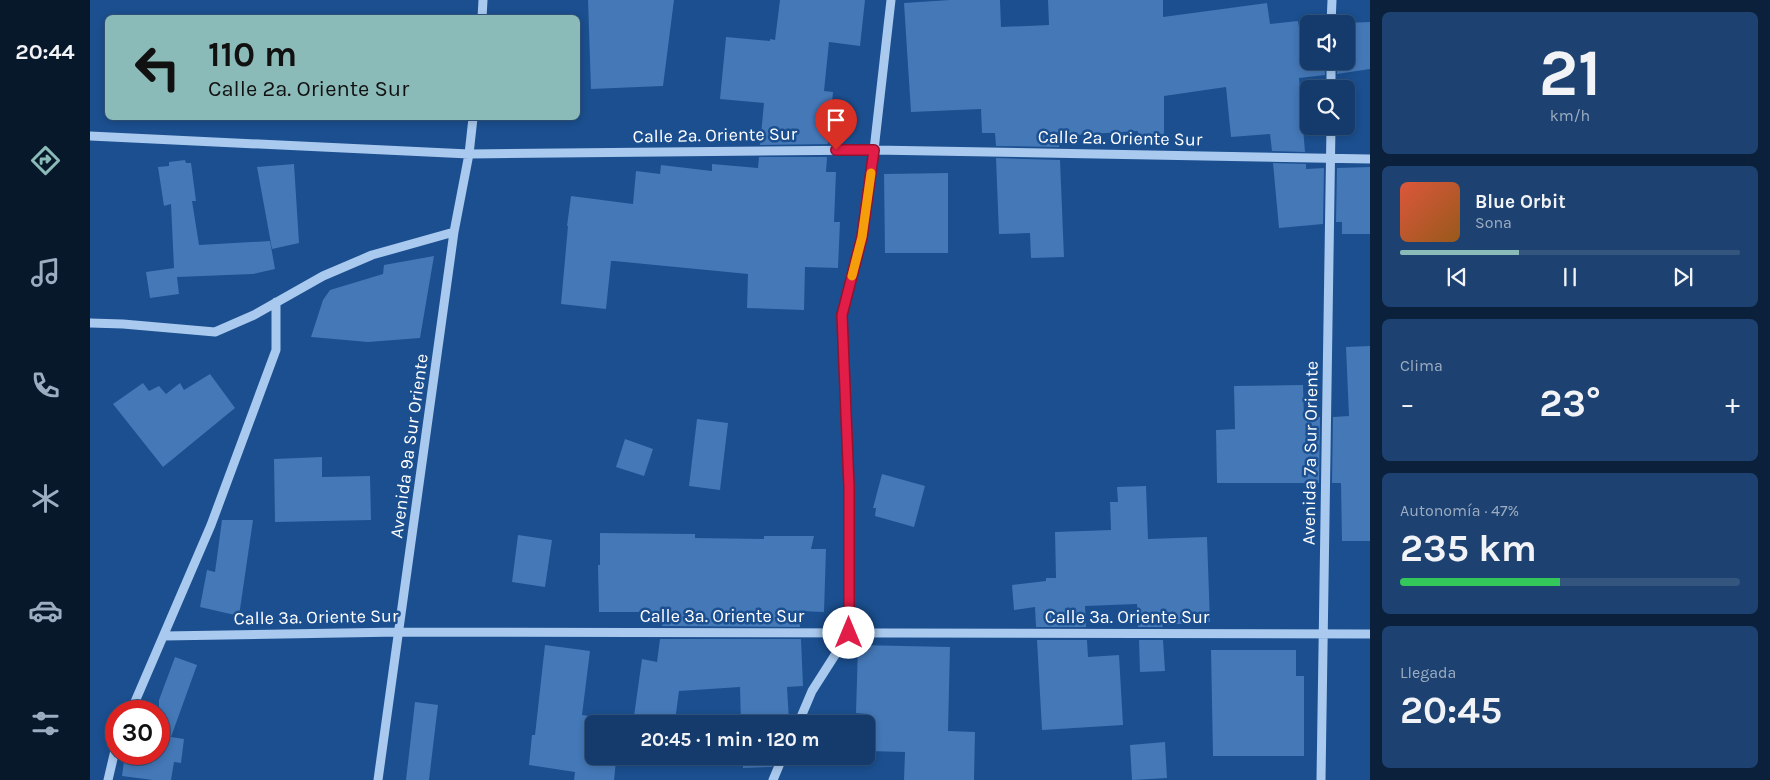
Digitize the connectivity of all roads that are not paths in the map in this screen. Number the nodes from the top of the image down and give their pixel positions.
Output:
1 (483, 0) edge
2 (890, 0) edge
3 (1332, 0) edge
4 (482, 15) edge
5 (1331, 15) edge
6 (473, 120) edge
7 (1331, 135) edge
8 (90, 136) edge
9 (874, 150) junction
10 (469, 154) junction
11 (1331, 158) junction
12 (1370, 159) edge
13 (454, 232) junction
14 (276, 302) junction
15 (90, 323) edge
16 (400, 632) junction
17 (849, 633) junction
18 (1323, 634) junction
19 (1370, 634) edge
20 (164, 636) junction
21 (136, 700) edge
22 (802, 715) edge
23 (112, 765) edge
24 (780, 765) edge
25 (108, 780) edge
26 (378, 780) edge
27 (773, 780) edge
28 (1321, 780) edge

1 - 4 street
2 - 9 street
3 - 5 street
6 - 10 street, Avenida 9a Sur Oriente
7 - 11 street, Avenida 7a Sur Oriente
8 - 10 street, Calle 2a. Oriente Sur
9 - 10 street, Calle 2a. Oriente Sur
9 - 11 street, Calle 2a. Oriente Sur
9 - 17 street
10 - 13 street, Avenida 9a Sur Oriente
11 - 12 street, Calle 2a. Oriente Sur
11 - 18 street, Avenida 7a Sur Oriente
13 - 14 street
13 - 16 street, Avenida 9a Sur Oriente
14 - 15 street
14 - 20 street
16 - 17 street, Calle 3a. Oriente Sur
16 - 20 street, Calle 3a. Oriente Sur
16 - 26 street, Avenida 9a Sur Oriente
17 - 18 street, Calle 3a. Oriente Sur
17 - 22 street
18 - 19 street, Calle 3a. Oriente Sur
18 - 28 street, Avenida 7a Sur Oriente
20 - 21 street
23 - 25 street
24 - 27 street

